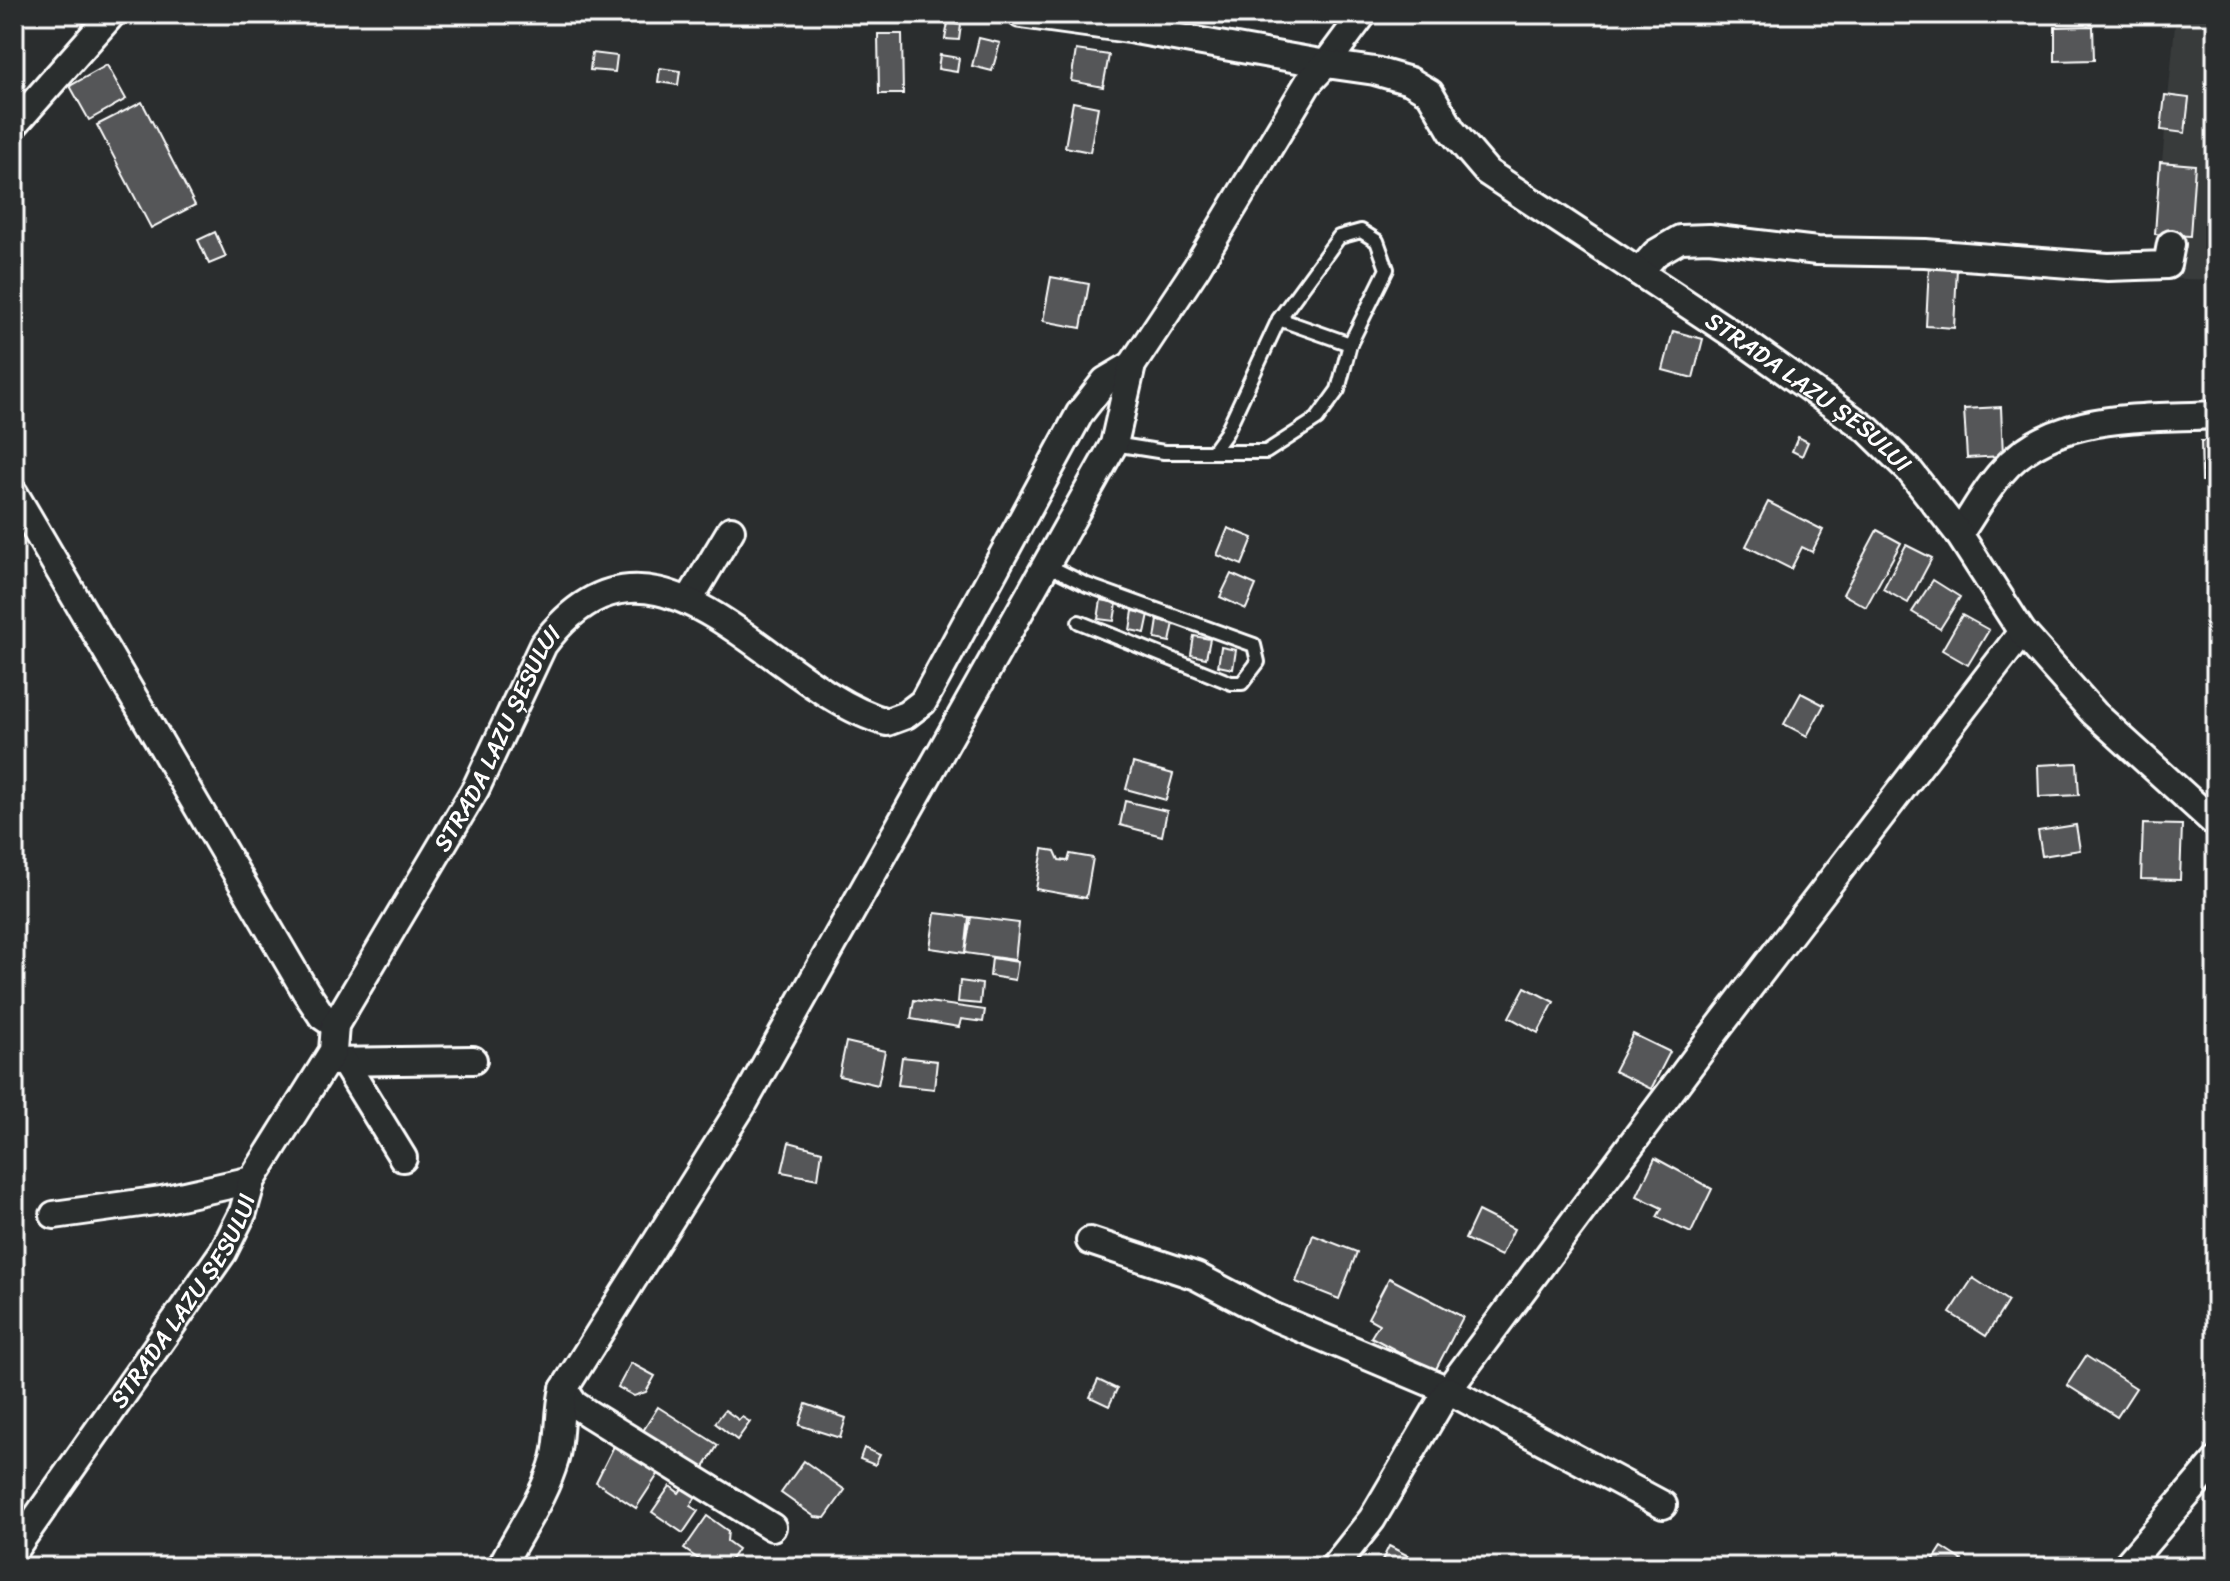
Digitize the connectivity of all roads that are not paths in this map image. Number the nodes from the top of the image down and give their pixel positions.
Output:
1 (112, 14) edge
2 (1021, 14) edge
3 (1363, 14) edge
4 (1326, 64) junction
5 (14, 125) edge
6 (2171, 244) dead end
7 (1639, 272) junction
8 (1279, 319) junction
9 (1350, 344) junction
10 (1132, 365) junction
11 (2216, 415) edge
12 (1114, 444) junction
13 (1213, 451) junction
14 (14, 493) edge
15 (731, 530) dead end
16 (1959, 534) junction
17 (1047, 565) junction
18 (689, 600) junction
19 (1079, 622) dead end
20 (2022, 632) junction
21 (2216, 824) edge
22 (335, 1025) junction
23 (473, 1060) dead end
24 (335, 1062) junction
25 (403, 1158) dead end
26 (252, 1180) junction
27 (54, 1215) dead end
28 (1090, 1241) dead end
29 (564, 1389) junction
30 (1448, 1390) junction
31 (2216, 1461) edge
32 (1663, 1505) dead end
33 (772, 1527) dead end
34 (14, 1550) edge
35 (501, 1567) edge
36 (1334, 1567) edge
37 (2125, 1567) edge

1 - 5 street
2 - 4 street, STRADA LAZU ȘESULUI
3 - 4 street, STRADA LAZU ȘESULUI
4 - 7 street, STRADA LAZU ȘESULUI
4 - 10 street, STRADA LAZU ȘESULUI
6 - 7 street
7 - 16 street, STRADA LAZU ȘESULUI
8 - 9 lane
8 - 9 lane
8 - 13 lane
9 - 13 lane
10 - 12 street, STRADA LAZU ȘESULUI
10 - 18 street, STRADA LAZU ȘESULUI
11 - 16 street
12 - 13 lane
12 - 17 street, STRADA LAZU ȘESULUI
14 - 22 street
15 - 18 street
16 - 20 street, STRADA LAZU ȘESULUI
17 - 19 lane
17 - 29 street, STRADA LAZU ȘESULUI
18 - 22 street, STRADA LAZU ȘESULUI
20 - 21 street, STRADA LAZU ȘESULUI
20 - 30 street
22 - 24 street, STRADA LAZU ȘESULUI
23 - 24 street
24 - 25 street
24 - 26 street, STRADA LAZU ȘESULUI
26 - 27 street
26 - 34 street, STRADA LAZU ȘESULUI
28 - 30 street
29 - 33 street
29 - 35 street, STRADA LAZU ȘESULUI
30 - 32 street
30 - 36 street
31 - 37 street

